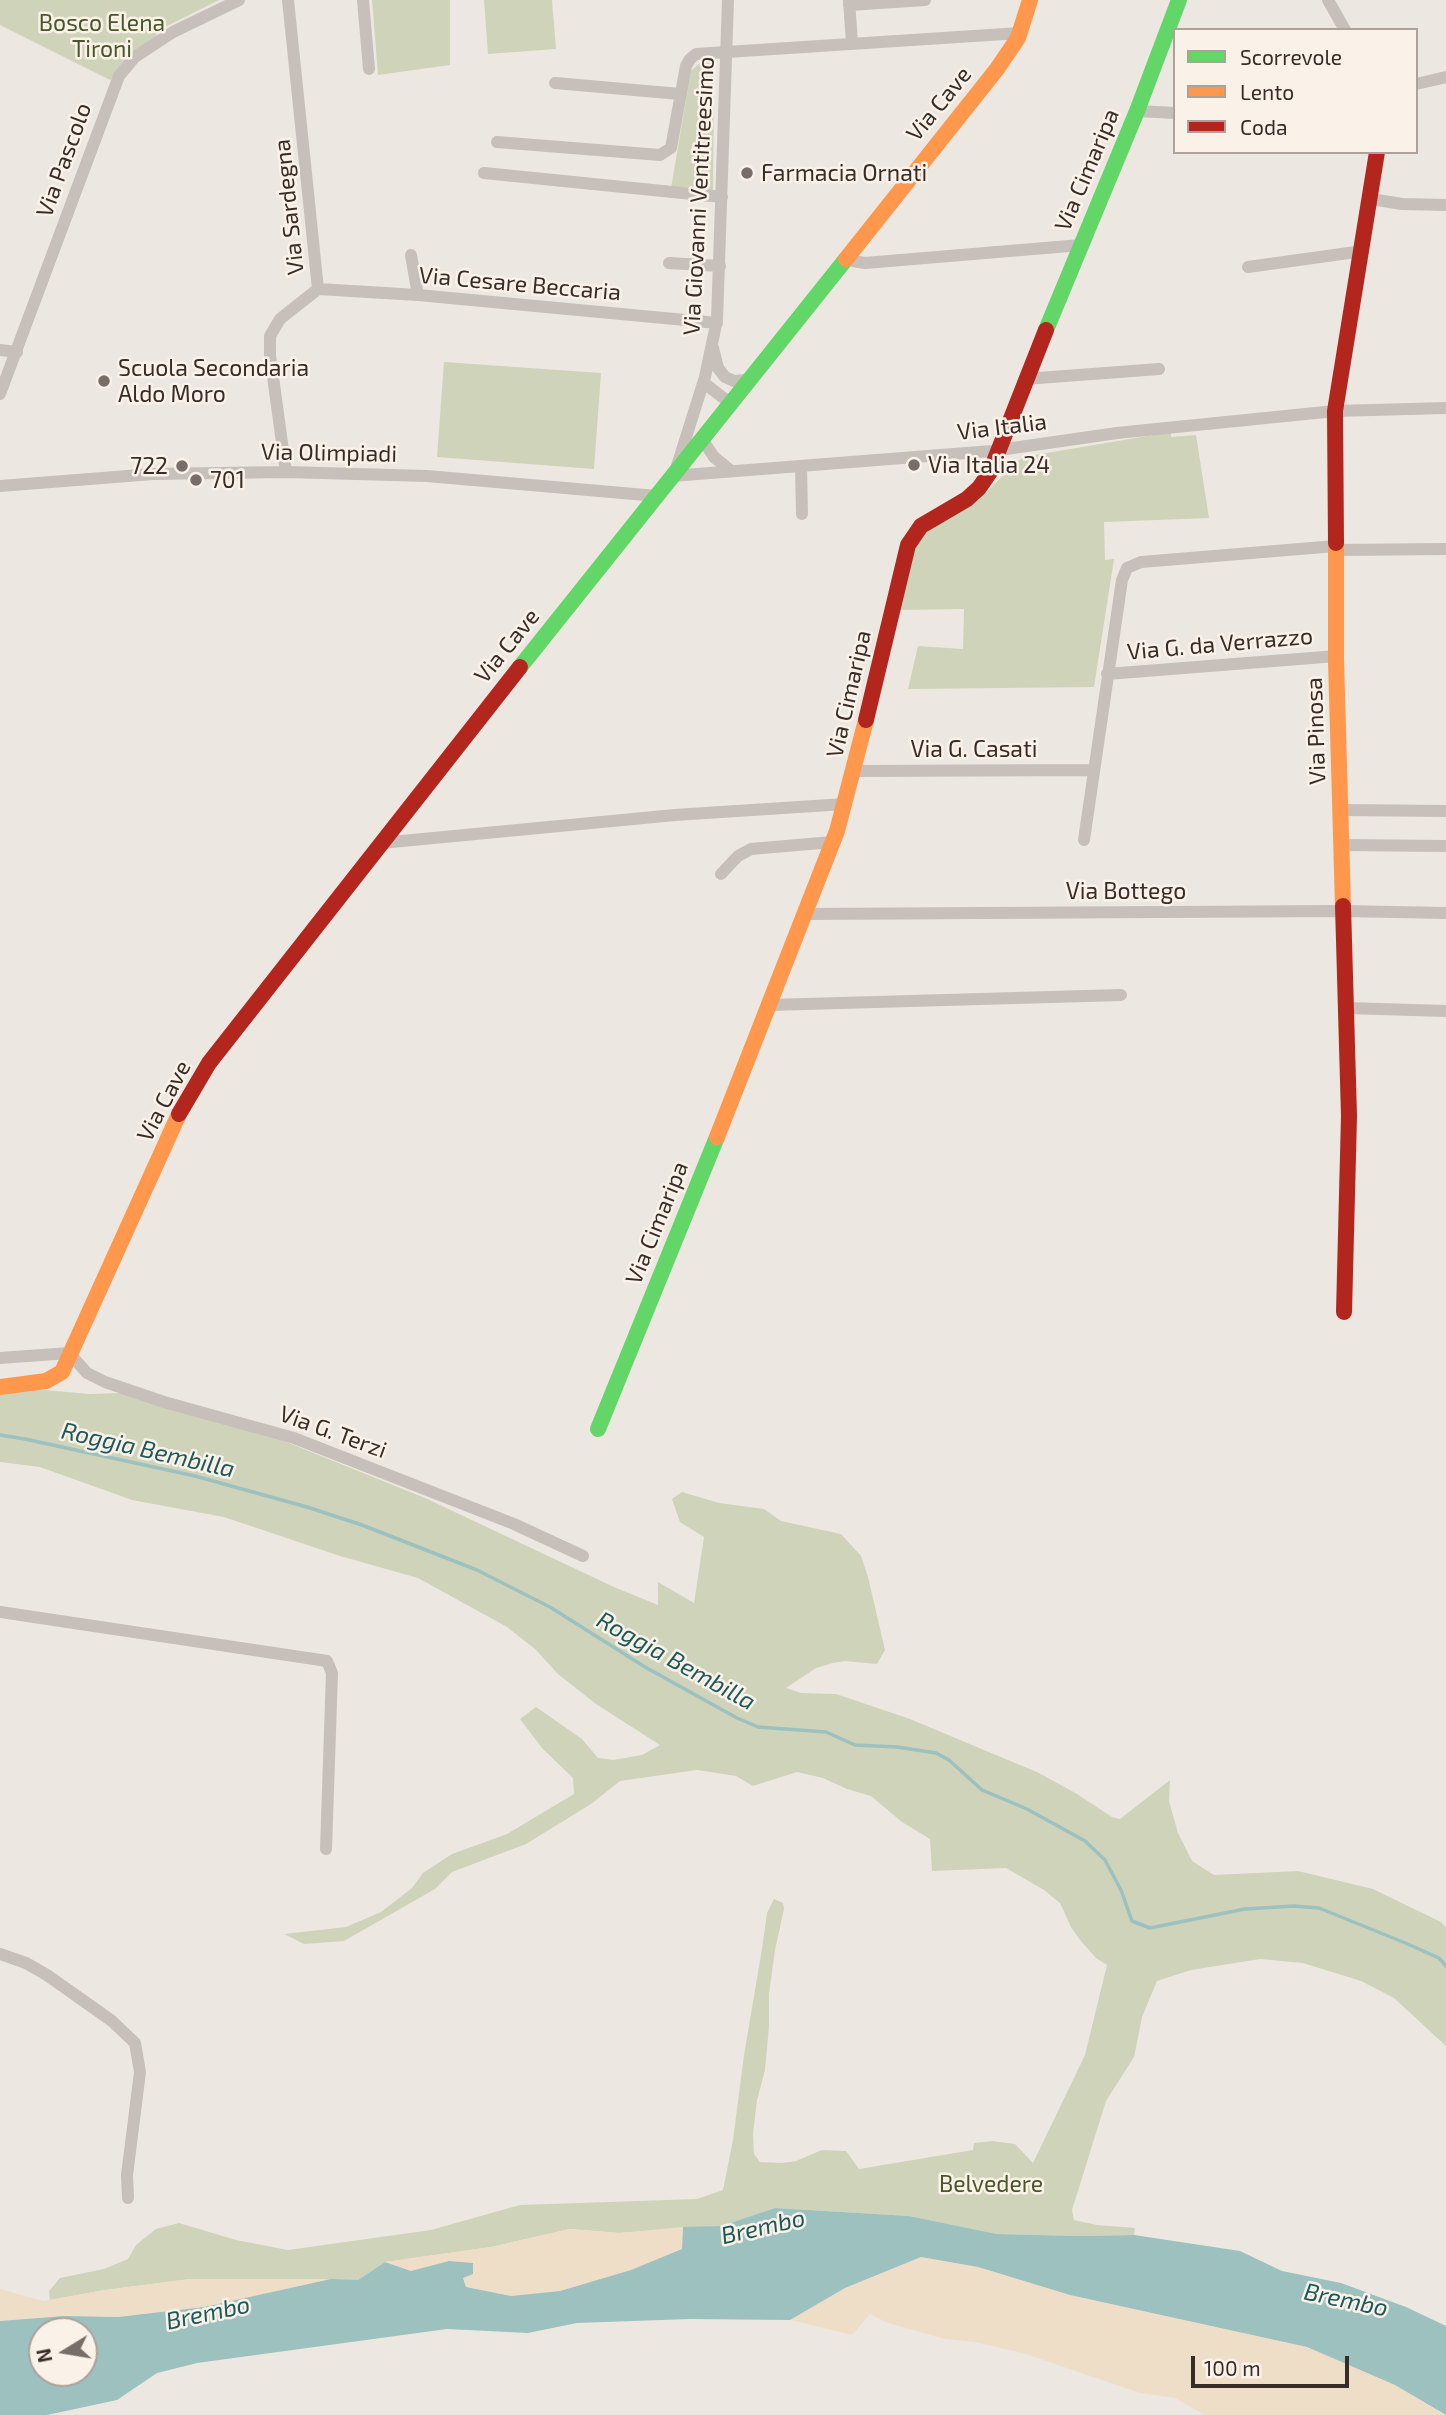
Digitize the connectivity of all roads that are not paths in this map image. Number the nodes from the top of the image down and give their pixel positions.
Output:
1 (239, 0) edge
2 (288, 0) edge
3 (363, 0) edge
4 (728, 0) edge
5 (925, 0) edge
6 (1030, 0) edge
7 (1179, 0) edge
8 (1328, 0) edge
9 (849, 2) edge
10 (1344, 28) edge
11 (1020, 33) junction
12 (852, 43) junction
13 (727, 52) junction
14 (369, 69) dead end
15 (1446, 77) edge
16 (555, 83) dead end
17 (1418, 84) edge
18 (680, 94) junction
19 (1137, 111) junction
20 (1173, 113) edge
21 (497, 142) dead end
22 (1377, 154) edge
23 (484, 173) dead end
24 (722, 197) junction
25 (1371, 199) junction
26 (1446, 205) edge
27 (1081, 245) junction
28 (1363, 251) junction
29 (411, 255) dead end
30 (847, 255) junction
31 (669, 263) dead end
32 (720, 266) junction
33 (1248, 267) dead end
34 (318, 289) junction
35 (418, 295) junction
36 (717, 323) junction
37 (713, 346) junction
38 (0, 350) edge
39 (17, 352) junction
40 (1159, 369) dead end
41 (1025, 379) junction
42 (747, 380) junction
43 (704, 383) junction
44 (0, 394) edge
45 (730, 403) junction
46 (1446, 408) edge
47 (1335, 411) junction
48 (702, 439) junction
49 (999, 450) junction
50 (801, 466) junction
51 (731, 471) junction
52 (286, 472) junction
53 (674, 474) junction
54 (0, 486) edge
55 (657, 496) junction
56 (802, 514) dead end
57 (1336, 548) junction
58 (1446, 549) edge
59 (1336, 656) junction
60 (1108, 674) junction
61 (1094, 770) junction
62 (854, 771) junction
63 (845, 804) junction
64 (1341, 810) junction
65 (1446, 811) edge
66 (1084, 839) dead end
67 (833, 842) junction
68 (381, 843) junction
69 (1342, 845) junction
70 (1446, 846) edge
71 (721, 874) dead end
72 (1343, 911) junction
73 (1446, 913) edge
74 (806, 914) junction
75 (1121, 995) dead end
76 (770, 1005) junction
77 (1346, 1008) junction
78 (1446, 1012) edge
79 (1344, 1312) dead end
80 (69, 1353) junction
81 (0, 1358) edge
82 (0, 1387) edge
83 (598, 1429) dead end
84 (583, 1556) dead end
85 (0, 1612) edge
86 (326, 1849) dead end
87 (0, 1954) edge
88 (128, 2198) dead end

1 - 39 street, Via Pascolo
2 - 34 street, Via Sardegna
3 - 14 street
4 - 13 street, Via Giovanni Ventitreesimo
5 - 9 street
6 - 11 street, Via Cave
7 - 19 street, Via Cimaripa
8 - 10 street
9 - 12 street
11 - 12 street
11 - 30 street, Via Cave
12 - 13 street
13 - 18 street
13 - 24 street, Via Giovanni Ventitreesimo
15 - 17 street
16 - 18 street
18 - 21 street
19 - 20 street
19 - 27 street, Via Cimaripa
22 - 25 street, Via Pinosa
23 - 24 street
24 - 32 street, Via Giovanni Ventitreesimo
25 - 26 street
25 - 28 street, Via Pinosa
27 - 30 street
27 - 41 street, Via Cimaripa
28 - 33 street
28 - 47 street, Via Pinosa
29 - 35 street
30 - 42 street, Via Cave
31 - 32 street
32 - 36 street, Via Giovanni Ventitreesimo
34 - 35 street, Via Cesare Beccaria
34 - 52 street, Via Sardegna
35 - 36 street, Via Cesare Beccaria
36 - 37 street, Via Giovanni Ventitreesimo
37 - 42 street
37 - 43 street, Via Giovanni Ventitreesimo
38 - 39 street
39 - 44 street, Via Pascolo
40 - 41 street
41 - 49 street, Via Cimaripa
42 - 45 street, Via Cave
43 - 45 street
43 - 53 street, Via Giovanni Ventitreesimo
45 - 48 street, Via Cave
46 - 47 street, Via Italia
47 - 49 street, Via Italia
47 - 57 street, Via Pinosa
48 - 51 street
48 - 53 street, Via Cave
49 - 50 street, Via Italia
49 - 62 street, Via Cimaripa
50 - 51 street, Via Italia
50 - 56 street
51 - 53 street, Via Italia
52 - 54 street, Via Olimpiadi
52 - 55 street, Via Olimpiadi
53 - 55 street, Via Cave
55 - 68 street, Via Cave
57 - 58 street
57 - 59 street, Via Pinosa
57 - 60 street
59 - 60 street, Via G. da Verrazzo
59 - 64 street, Via Pinosa
60 - 61 street
61 - 62 street, Via G. Casati
61 - 66 street
62 - 63 street, Via Cimaripa
63 - 67 street, Via Cimaripa
63 - 68 street
64 - 65 street
64 - 69 street, Via Pinosa
67 - 71 street
67 - 74 street, Via Cimaripa
68 - 80 street, Via Cave
69 - 70 street
69 - 72 street, Via Pinosa
72 - 73 street, Via Bottego
72 - 74 street, Via Bottego
72 - 77 street, Via Pinosa
74 - 76 street, Via Cimaripa
75 - 76 street
76 - 83 street, Via Cimaripa
77 - 78 street
77 - 79 street, Via Pinosa
80 - 81 street
80 - 82 street, Via Cave
80 - 84 street, Via G. Terzi
85 - 86 street
87 - 88 street

